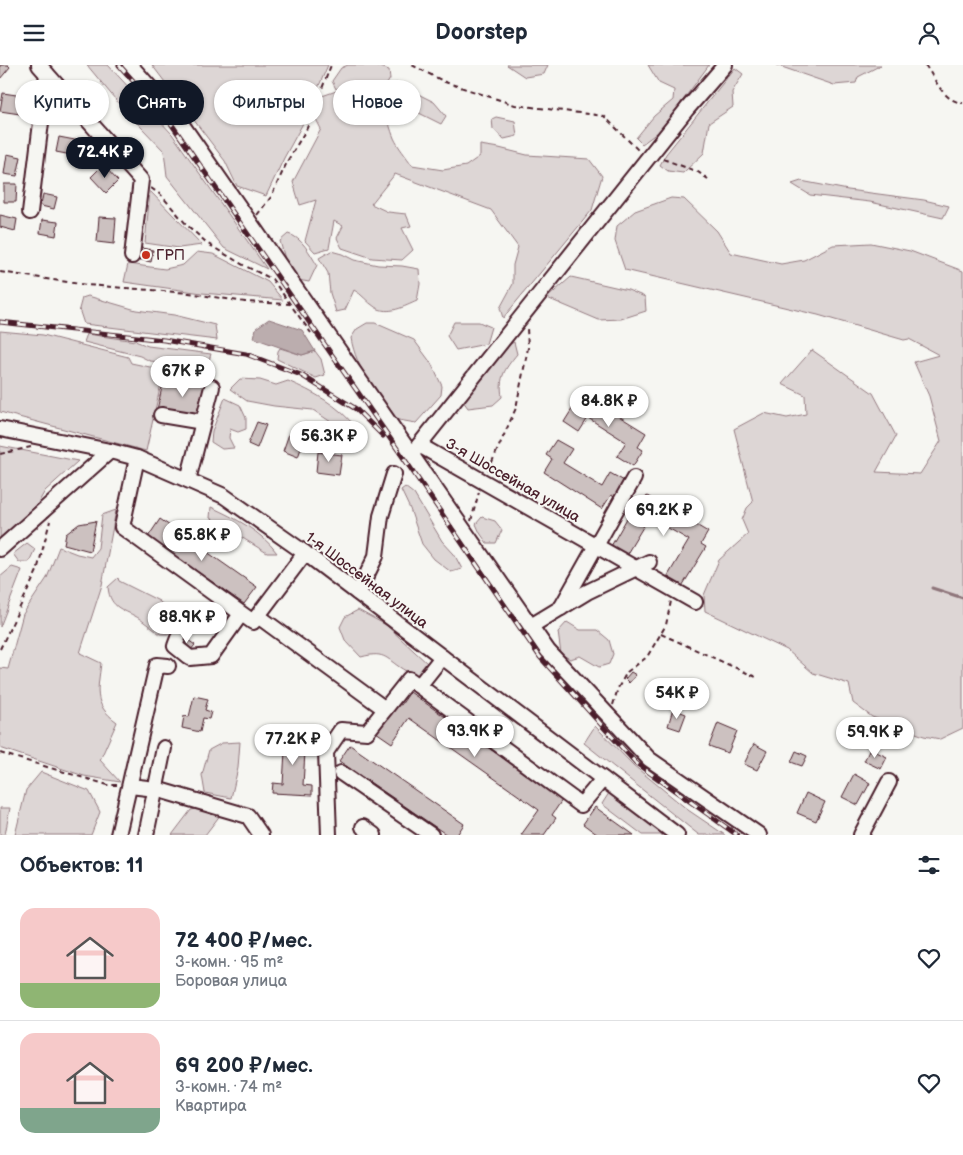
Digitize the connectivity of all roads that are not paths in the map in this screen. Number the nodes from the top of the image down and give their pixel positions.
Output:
1 (130, 65) edge
2 (725, 65) edge
3 (43, 70) edge
4 (30, 212) dead end
5 (132, 256) dead end
6 (212, 387) dead end
7 (161, 415) dead end
8 (203, 422) junction
9 (0, 429) edge
10 (416, 449) junction
11 (110, 451) junction
12 (137, 458) junction
13 (394, 474) dead end
14 (634, 478) dead end
15 (188, 480) junction
16 (596, 546) junction
17 (0, 549) edge
18 (304, 553) junction
19 (649, 562) dead end
20 (635, 568) junction
21 (358, 593) junction
22 (695, 602) dead end
23 (561, 608) junction
24 (241, 614) junction
25 (258, 616) junction
26 (531, 626) junction
27 (178, 638) dead end
28 (442, 657) junction
29 (168, 667) dead end
30 (419, 686) junction
31 (385, 709) junction
32 (164, 748) dead end
33 (341, 773) dead end
34 (602, 779) junction
35 (889, 782) dead end
36 (130, 785) junction
37 (156, 789) junction
38 (118, 835) edge
39 (146, 835) edge
40 (261, 835) edge
41 (329, 835) edge
42 (431, 835) edge
43 (676, 835) edge
44 (759, 835) edge
45 (861, 835) edge

1 - 10 street
2 - 10 street
3 - 4 street
3 - 5 street
6 - 8 street
7 - 8 street
8 - 15 street
9 - 11 street, 1-я Шоссейная улица
10 - 16 street, 3-я Шоссейная улица
10 - 26 street
11 - 12 street, 1-я Шоссейная улица
11 - 17 street
12 - 15 street, 1-я Шоссейная улица
12 - 24 street
13 - 21 street
14 - 16 street
15 - 18 street, 1-я Шоссейная улица
16 - 20 street, 3-я Шоссейная улица
16 - 23 street
18 - 21 street, 1-я Шоссейная улица
18 - 25 street
19 - 20 street
20 - 22 street, 3-я Шоссейная улица
20 - 23 street
21 - 28 street, 1-я Шоссейная улица
23 - 26 street
24 - 25 street
24 - 27 street
25 - 31 street
26 - 44 street
28 - 30 street
28 - 34 street, 1-я Шоссейная улица
29 - 36 street
30 - 31 street
30 - 34 street
31 - 41 street
32 - 37 street
33 - 42 street
34 - 43 street, 1-я Шоссейная улица
35 - 45 street
36 - 37 street
36 - 38 street
37 - 39 street
37 - 40 street

